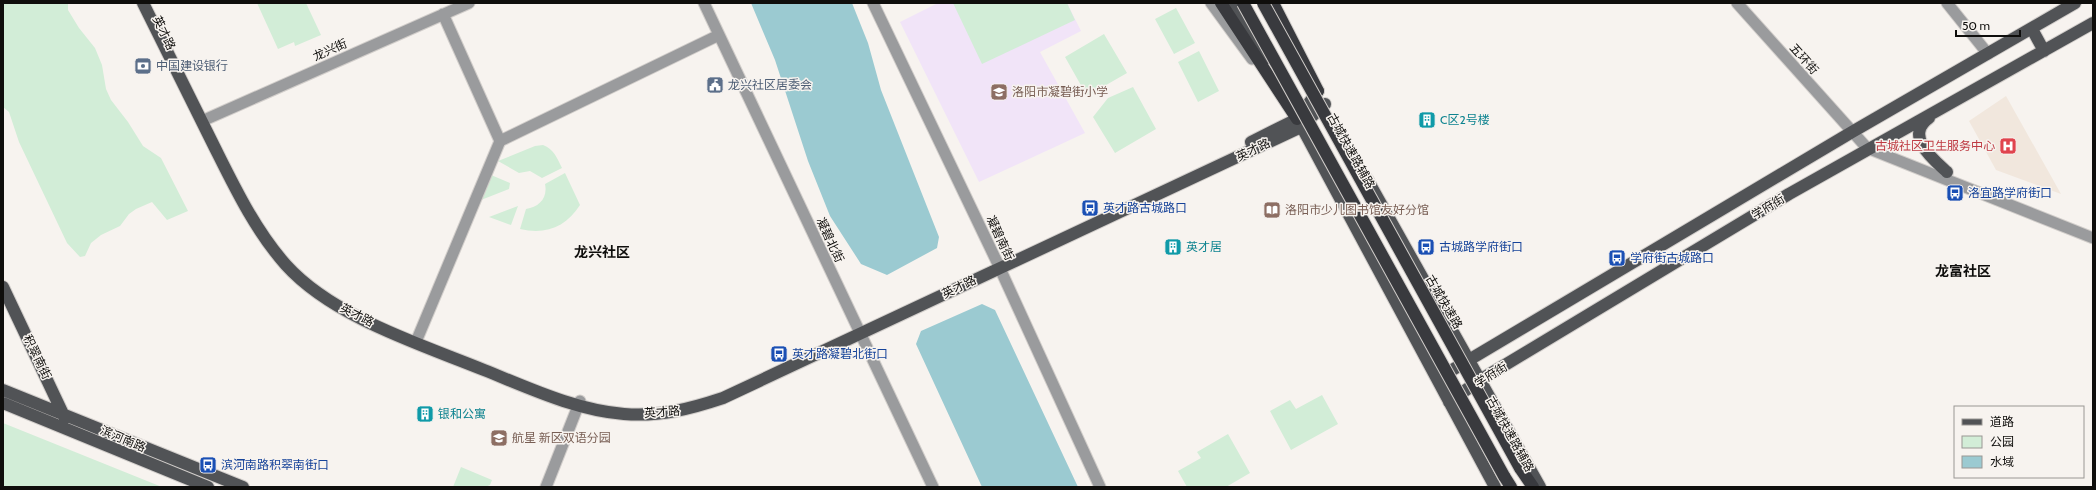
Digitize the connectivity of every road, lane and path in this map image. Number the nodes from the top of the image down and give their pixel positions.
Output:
1 (143, 3) edge
2 (149, 3) edge
3 (469, 3) edge
4 (704, 3) edge
5 (873, 3) edge
6 (1243, 3) edge
7 (1263, 3) edge
8 (1270, 3) edge
9 (1273, 3) edge
10 (1279, 3) edge
11 (1738, 3) edge
12 (1947, 3) edge
13 (2075, 3) edge
14 (1222, 4) edge
15 (444, 14) junction
16 (2093, 23) edge
17 (2032, 29) junction
18 (719, 35) junction
19 (2044, 51) junction
20 (1988, 54) junction
21 (1318, 91) junction
22 (1325, 104) junction
23 (1940, 111) junction
24 (204, 119) junction
25 (1299, 123) junction
26 (1852, 132) junction
27 (500, 141) junction
28 (1872, 147) junction
29 (1947, 172) junction
30 (2093, 231) edge
31 (2093, 238) edge
32 (998, 264) junction
33 (3, 286) edge
34 (859, 331) junction
35 (418, 337) junction
36 (1469, 360) junction
37 (1437, 379) junction
38 (1480, 380) junction
39 (3, 390) edge
40 (1449, 402) junction
41 (3, 404) edge
42 (578, 404) junction
43 (64, 414) junction
44 (68, 428) junction
45 (1508, 483) edge
46 (208, 487) edge
47 (243, 487) edge
48 (546, 487) edge
49 (933, 487) edge
50 (1100, 487) edge
51 (1495, 487) edge
52 (1532, 487) edge
53 (1540, 487) edge

1 - 24 main road, 英才路
2 - 24 main road, 英才路
3 - 15 street, 龙兴街
4 - 18 street, 凝碧北街
5 - 32 street, 凝碧南街
6 - 45 highway, bridge
7 - 52 highway, 古城快速路, bridge
8 - 21 main road, 古城快速路辅路
9 - 21 highway
10 - 21 street
11 - 26 street, 五环街
12 - 20 street
13 - 17 main road, 学府街
14 - 25 highway
15 - 24 street, 龙兴街
15 - 27 street
16 - 19 main road, 学府街
17 - 19 main road
17 - 20 main road, 学府街
18 - 27 street
18 - 34 street, 凝碧北街
19 - 23 main road, 学府街
20 - 26 main road, 学府街
21 - 22 main road, 古城快速路辅路
21 - 25 main road, 英才路
22 - 25 main road, 英才路
22 - 36 main road, 古城快速路辅路
23 - 28 main road, 学府街
23 - 29 main road
24 - 35 main road, 英才路
24 - 42 main road, 英才路
25 - 32 main road, 英才路
25 - 37 main road
26 - 28 street
26 - 36 main road, 学府街
27 - 35 street
28 - 29 street
28 - 31 street
28 - 38 main road, 学府街
29 - 30 street
32 - 34 main road, 英才路
32 - 50 street, 凝碧南街
33 - 43 main road, 积翠南街
34 - 42 main road, 英才路
34 - 49 street, 凝碧北街
35 - 42 main road, 英才路
36 - 37 main road, 学府街
36 - 38 main road, 古城快速路辅路
37 - 40 main road
38 - 40 main road, 学府街
38 - 53 main road, 古城快速路辅路
39 - 43 main road, 滨河南路
40 - 51 main road
41 - 44 main road, 滨河南路
42 - 48 street
43 - 44 main road, 积翠南街
43 - 47 main road, 滨河南路
44 - 46 main road, 滨河南路

